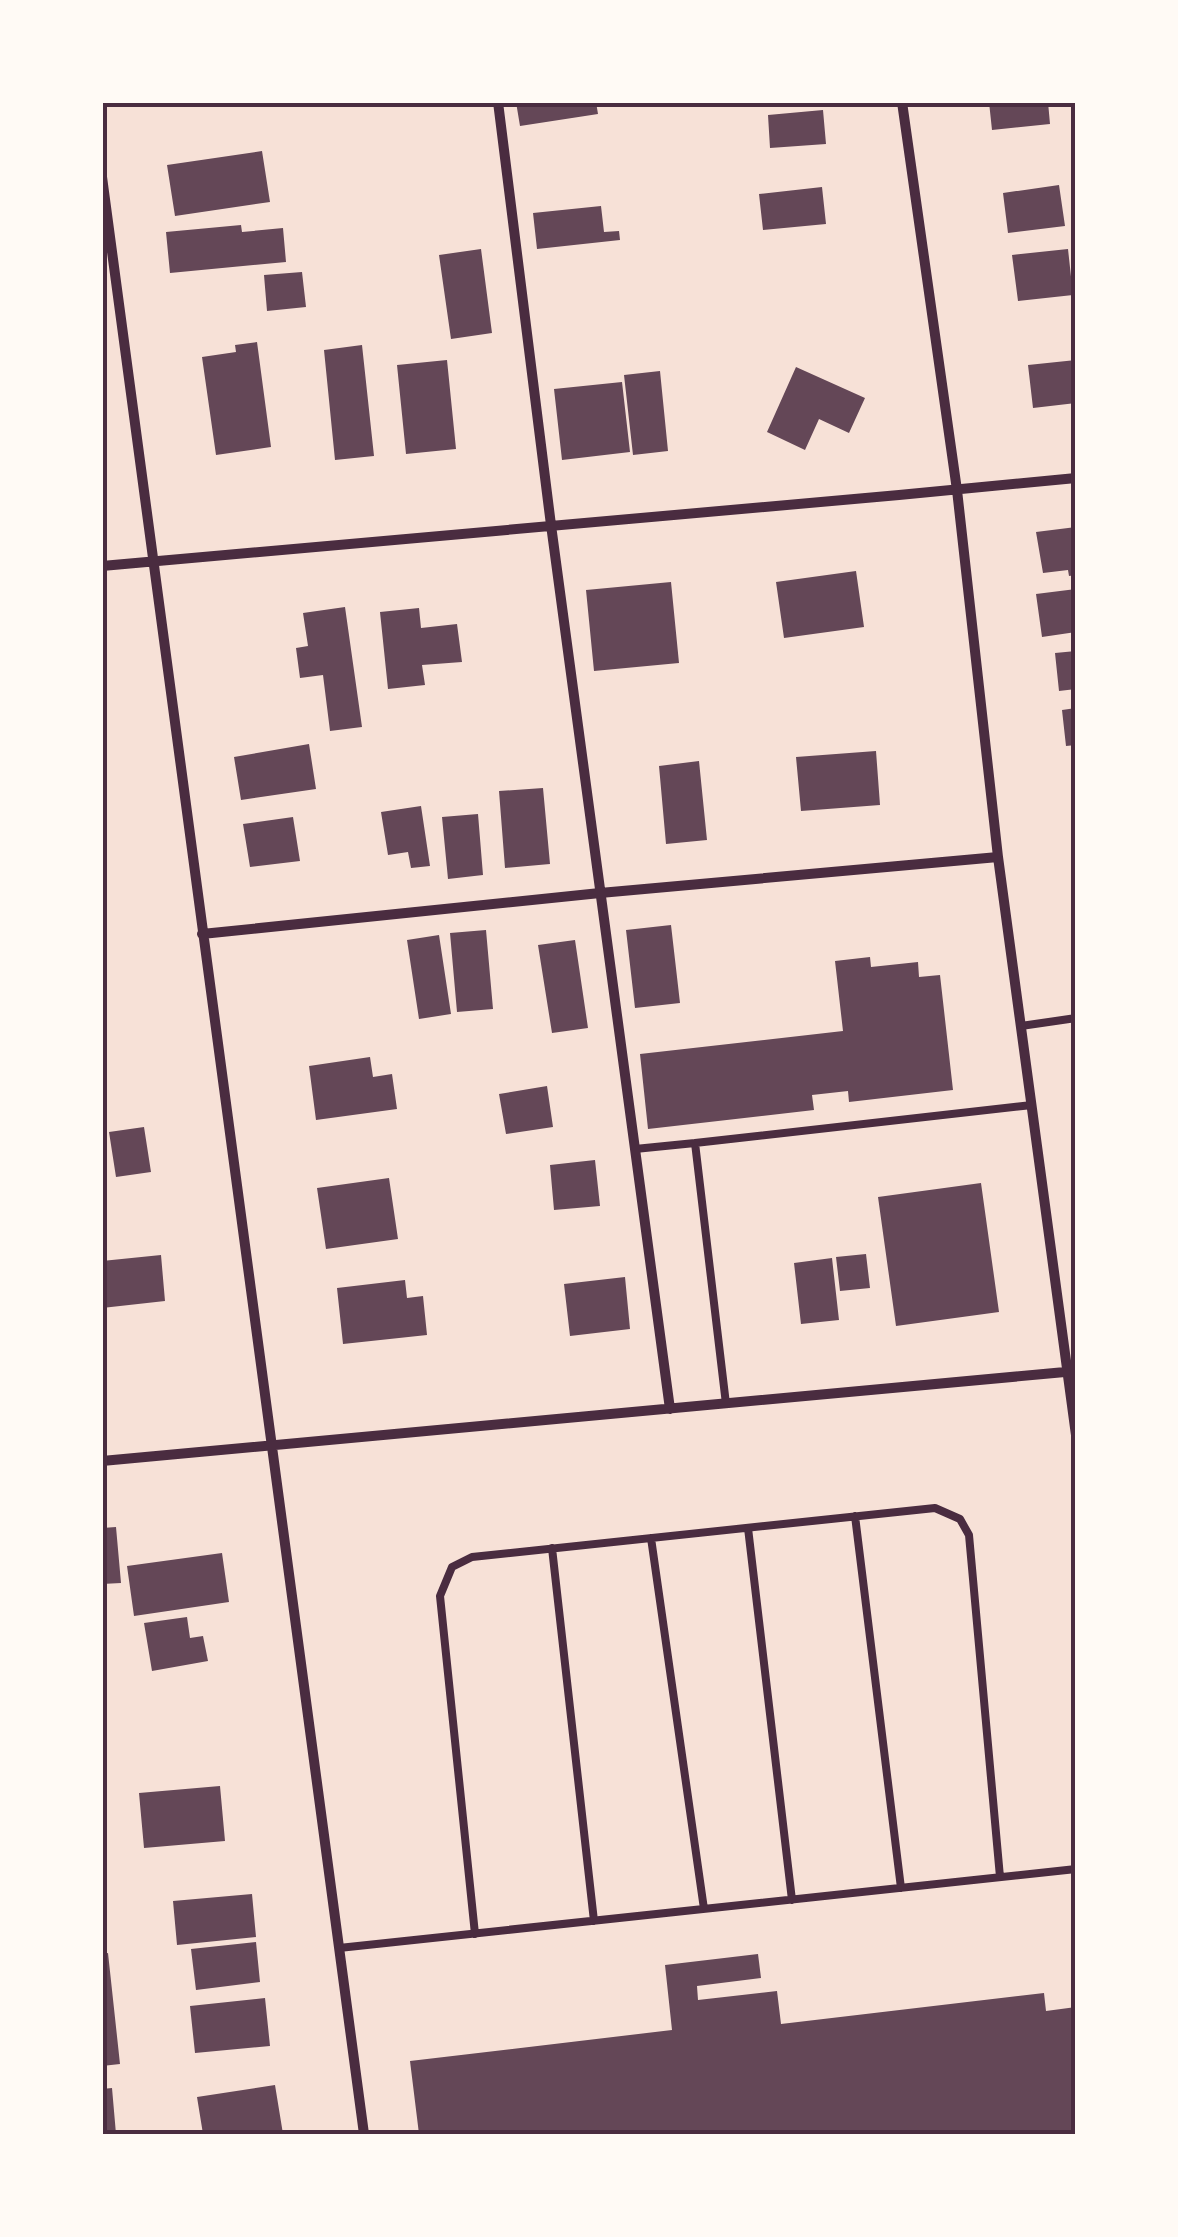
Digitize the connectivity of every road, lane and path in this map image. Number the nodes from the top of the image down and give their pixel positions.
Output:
1 (498, 102) edge
2 (902, 102) edge
3 (102, 177) edge
4 (1076, 478) edge
5 (958, 490) junction
6 (551, 525) junction
7 (154, 562) junction
8 (102, 566) edge
9 (998, 857) junction
10 (600, 893) junction
11 (202, 934) junction
12 (1076, 1018) edge
13 (1021, 1026) junction
14 (1032, 1105) junction
15 (696, 1143) junction
16 (635, 1149) junction
17 (1072, 1371) edge
18 (726, 1404) junction
19 (670, 1409) junction
20 (1076, 1436) edge
21 (274, 1447) junction
22 (102, 1461) edge
23 (855, 1516) junction
24 (748, 1528) junction
25 (651, 1538) junction
26 (552, 1548) junction
27 (1076, 1870) edge
28 (1000, 1877) junction
29 (901, 1888) junction
30 (792, 1900) junction
31 (704, 1910) junction
32 (594, 1921) junction
33 (475, 1934) junction
34 (340, 1948) junction
35 (364, 2134) edge

1 - 6 street
2 - 5 street
3 - 7 street
4 - 5 street
5 - 6 street
5 - 9 street
6 - 7 street
6 - 10 street
7 - 8 street
7 - 11 street
9 - 10 street
9 - 13 street
10 - 11 street
10 - 16 street
11 - 21 street
12 - 13 lane
13 - 14 street
14 - 15 lane
14 - 17 street
15 - 16 lane
15 - 18 lane
16 - 19 street
17 - 18 street
17 - 20 street
18 - 19 street
19 - 21 street
21 - 22 street
21 - 34 street
23 - 24 lane
23 - 28 lane
23 - 29 lane
24 - 25 lane
24 - 30 lane
25 - 26 lane
25 - 31 lane
26 - 32 lane
26 - 33 lane
27 - 28 lane
28 - 29 lane
29 - 30 lane
30 - 31 lane
31 - 32 lane
32 - 33 lane
33 - 34 lane
34 - 35 street

